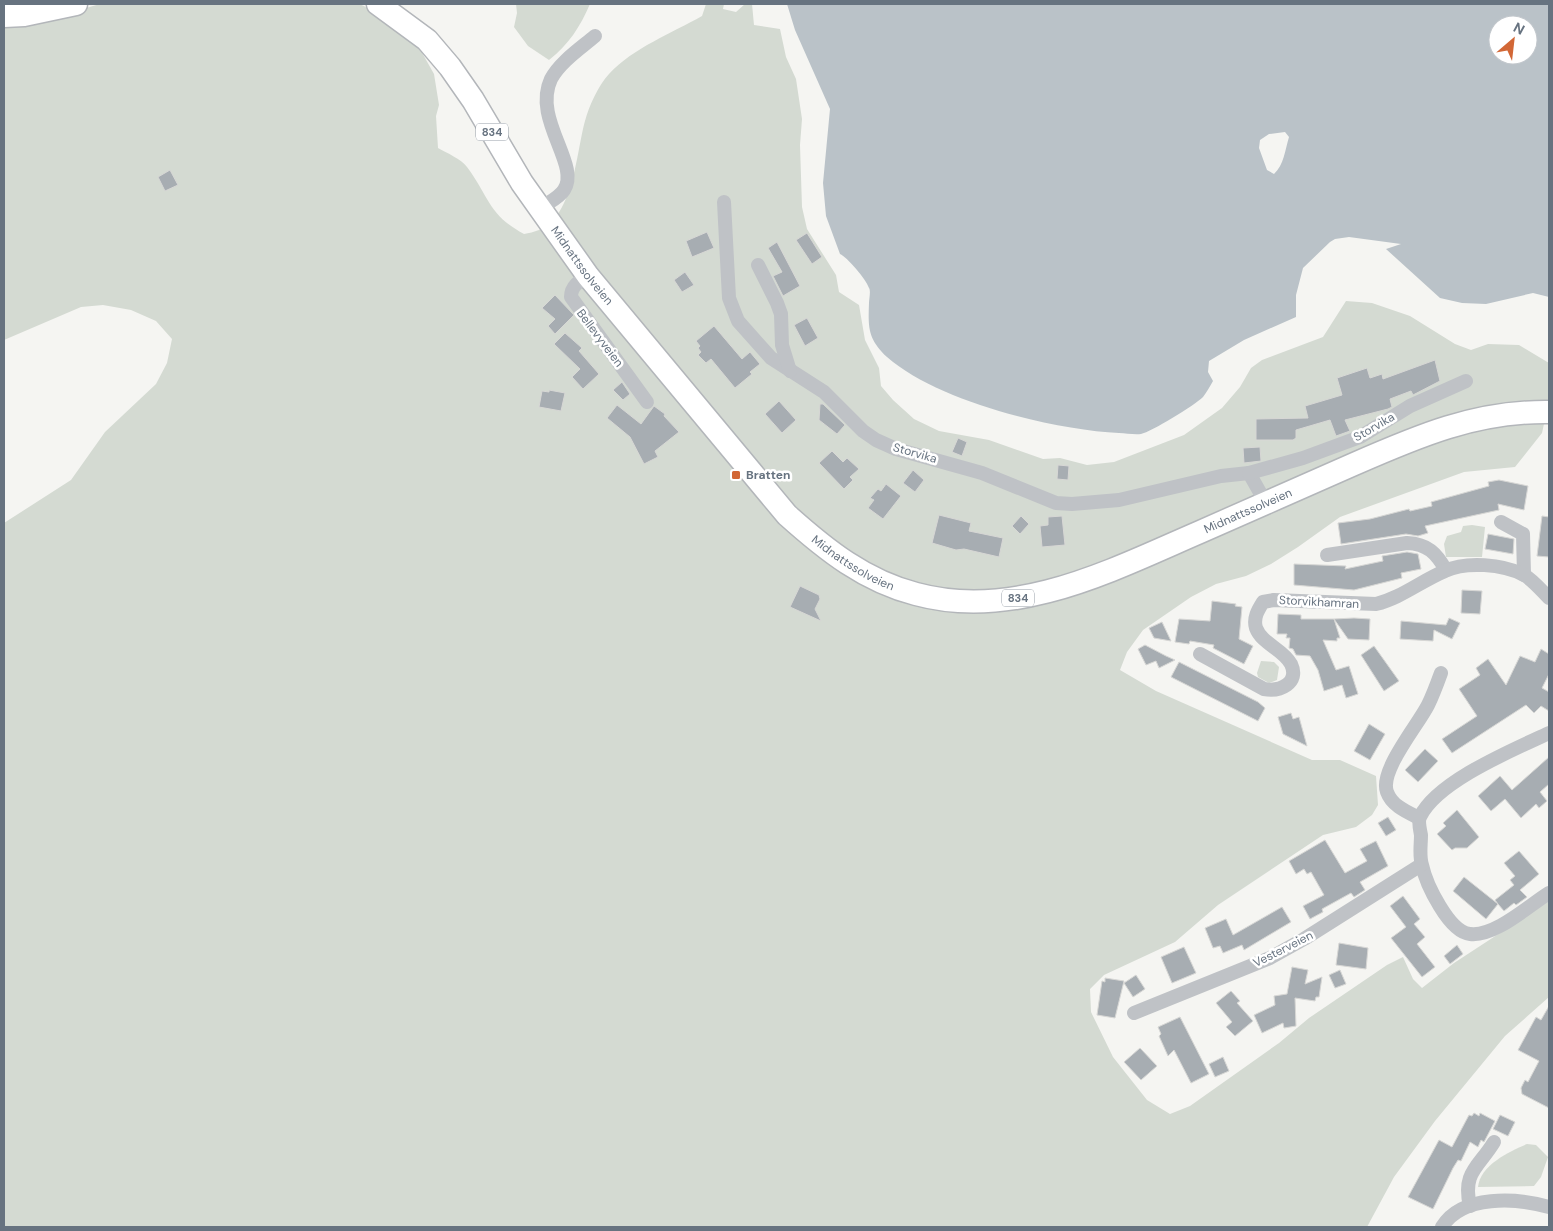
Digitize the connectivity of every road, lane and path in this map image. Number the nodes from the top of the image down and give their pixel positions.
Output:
1 (76, 4) edge
2 (378, 4) edge
3 (4, 16) edge
4 (596, 36) dead end
5 (724, 202) dead end
6 (540, 209) junction
7 (758, 265) dead end
8 (588, 276) junction
9 (790, 371) junction
10 (1466, 382) dead end
11 (647, 402) dead end
12 (1549, 412) edge
13 (1249, 473) junction
14 (1266, 503) junction
15 (1501, 522) dead end
16 (1327, 555) dead end
17 (1446, 570) junction
18 (1524, 575) junction
19 (1549, 598) edge
20 (1200, 654) dead end
21 (1440, 673) dead end
22 (1549, 733) edge
23 (1420, 818) junction
24 (1421, 865) junction
25 (1549, 893) edge
26 (1134, 1013) dead end
27 (1494, 1142) dead end
28 (1470, 1206) junction
29 (1549, 1207) edge
30 (1442, 1227) edge

1 - 3 main road
2 - 6 main road, Midnattssolveien / 834
4 - 6 street
5 - 9 street, Storvika
6 - 8 main road, Midnattssolveien / 834
7 - 9 street
8 - 11 street, Bellevyveien
8 - 14 main road, Midnattssolveien / 834
9 - 13 street, Storvika
10 - 13 street, Storvika
12 - 14 main road, Midnattssolveien / 834
13 - 14 street
15 - 18 street
16 - 17 street
17 - 18 street, Storvikhamran
17 - 20 street, Storvikhamran
18 - 19 street, Storvikhamran
21 - 23 street
22 - 23 street
23 - 24 street
24 - 25 street
24 - 26 street, Vesterveien
27 - 28 street
28 - 29 street
28 - 30 street

